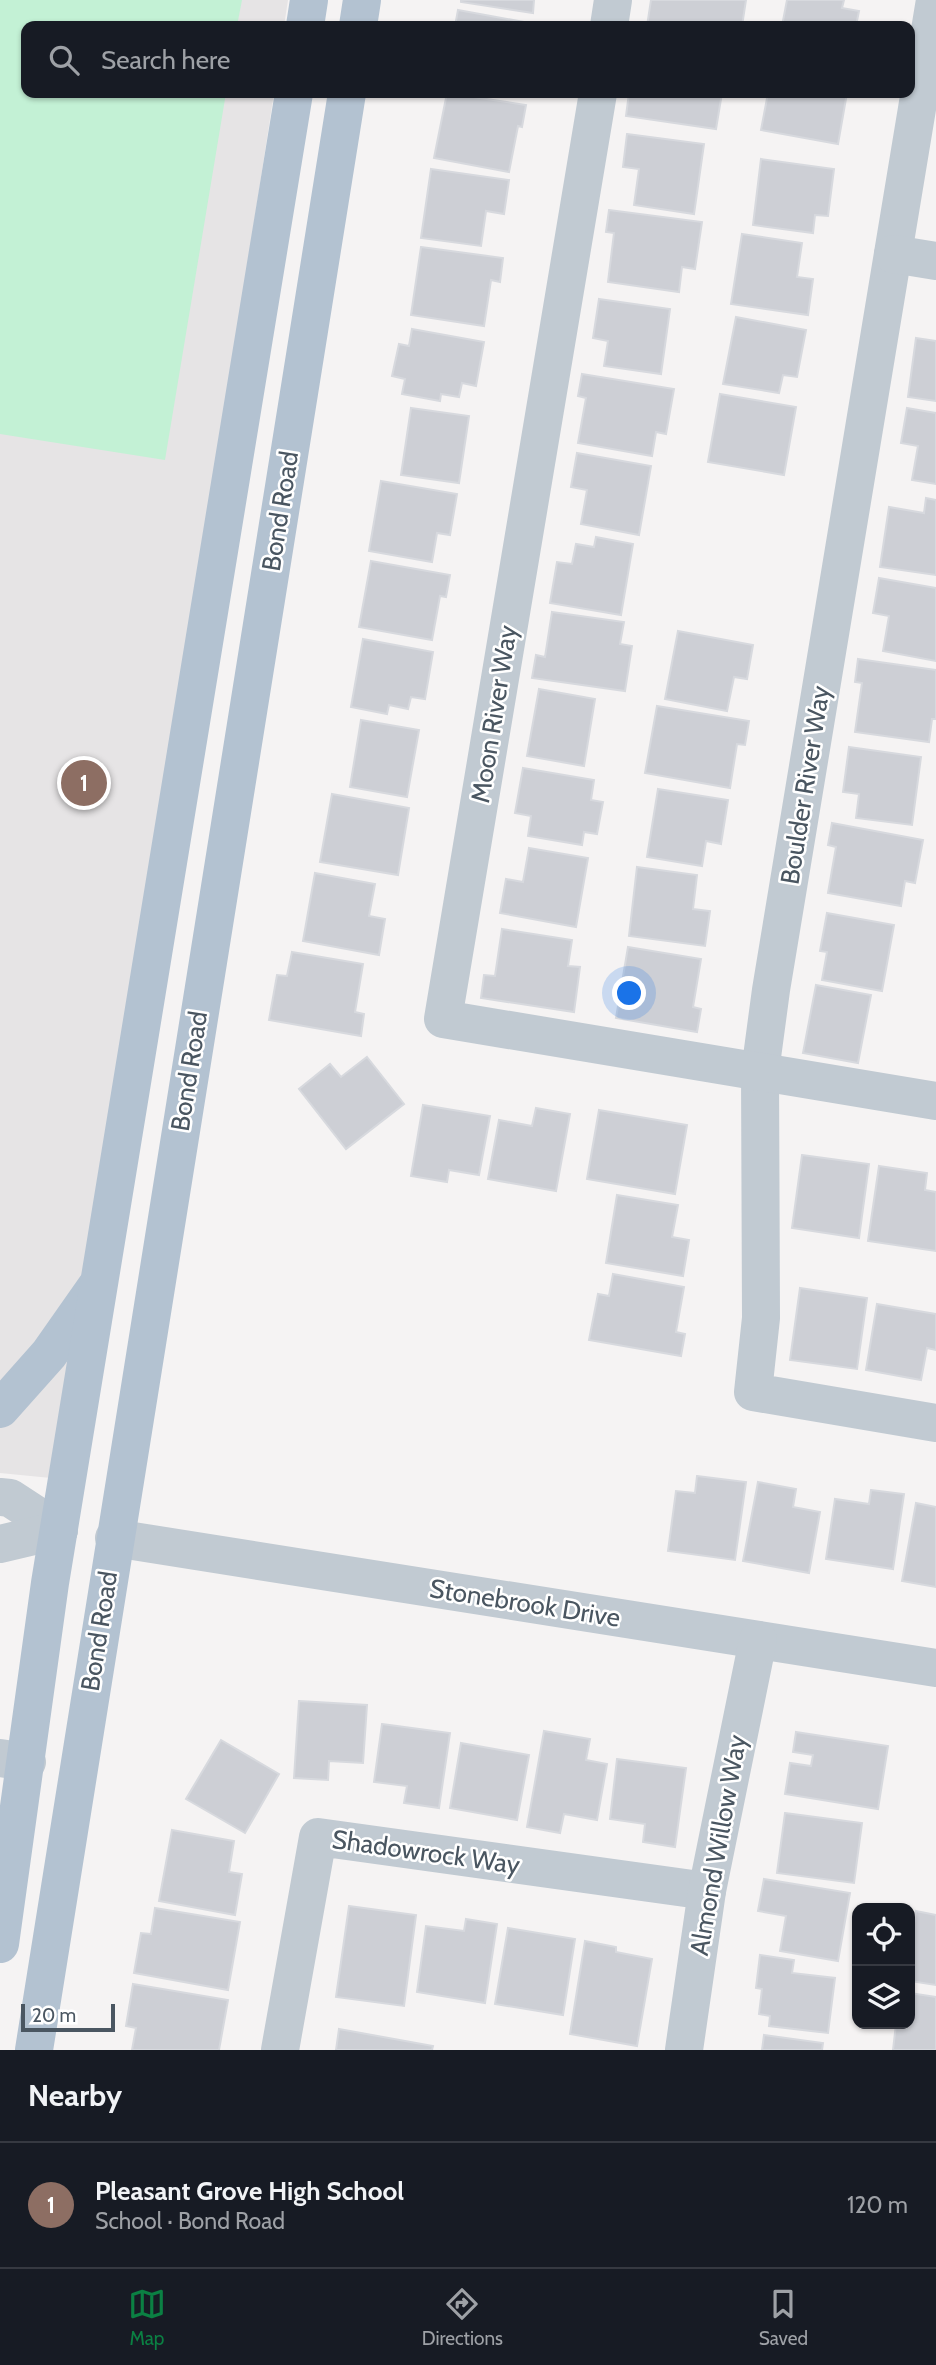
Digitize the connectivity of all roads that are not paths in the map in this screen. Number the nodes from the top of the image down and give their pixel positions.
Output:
1 (309, 0) edge
2 (362, 0) edge
3 (613, 0) edge
4 (935, 0) edge
5 (306, 21) edge
6 (359, 21) edge
7 (610, 21) edge
8 (293, 98) edge
9 (346, 98) edge
10 (597, 98) edge
11 (893, 254) junction
12 (936, 261) edge
13 (760, 1072) junction
14 (936, 1101) edge
15 (101, 1280) junction
16 (0, 1409) edge
17 (936, 1423) edge
18 (0, 1497) edge
19 (59, 1530) junction
20 (114, 1538) junction
21 (0, 1544) edge
22 (758, 1640) junction
23 (936, 1668) edge
24 (13, 1760) edge
25 (707, 1891) junction
26 (0, 1944) edge
27 (34, 2050) edge
28 (280, 2050) edge
29 (684, 2050) edge

1 - 5 main road
2 - 6 main road
3 - 7 street
4 - 11 street, Boulder River Way
8 - 15 main road, Bond Road
9 - 20 main road, Bond Road
10 - 13 street, Moon River Way
11 - 12 street
11 - 13 street, Boulder River Way
13 - 14 street
13 - 17 street, Boulder River Way
15 - 16 main road
15 - 19 main road, Bond Road
18 - 19 street
19 - 20 main road
19 - 21 street
19 - 24 main road, Bond Road
20 - 22 street, Stonebrook Drive
20 - 27 main road, Bond Road
22 - 23 street, Stonebrook Drive
22 - 25 street, Almond Willow Way
24 - 26 main road, Bond Road
25 - 28 street, Shadowrock Way
25 - 29 street, Almond Willow Way

